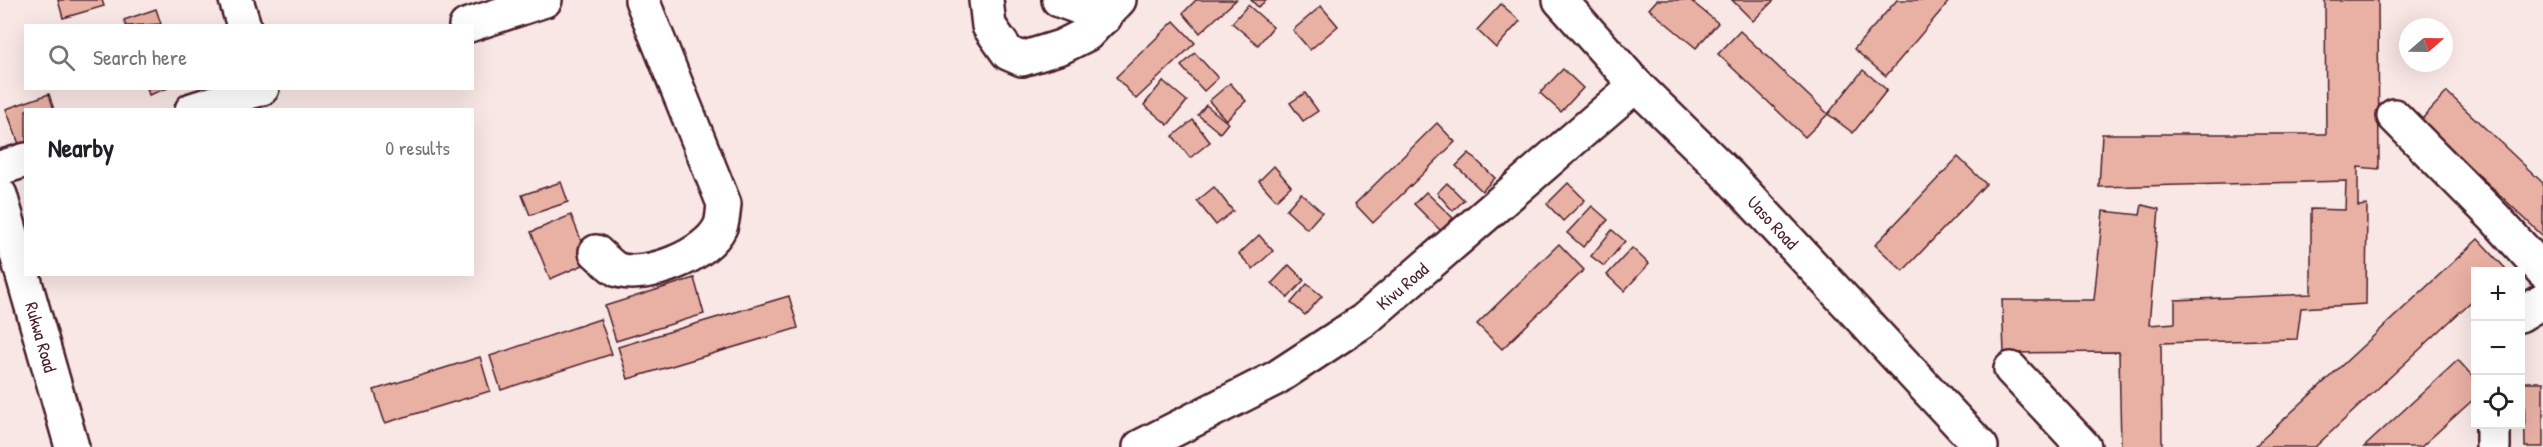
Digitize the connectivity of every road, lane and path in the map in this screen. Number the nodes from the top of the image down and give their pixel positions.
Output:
1 (236, 0) edge
2 (545, 0) edge
3 (642, 0) edge
4 (986, 0) edge
5 (1059, 0) edge
6 (1560, 0) edge
7 (1112, 8) edge
8 (243, 24) edge
9 (472, 24) edge
10 (1636, 85) junction
11 (256, 90) edge
12 (198, 108) edge
13 (2394, 116) dead end
14 (24, 161) edge
15 (0, 168) edge
16 (0, 195) edge
17 (596, 252) dead end
18 (2543, 272) edge
19 (2543, 301) edge
20 (2525, 312) edge
21 (2011, 369) dead end
22 (2493, 429) edge
23 (72, 447) edge
24 (1140, 447) edge
25 (1981, 447) edge
26 (2084, 447) edge
27 (2493, 447) edge

1 - 8 street
2 - 9 street
3 - 17 street
4 - 7 street
5 - 7 street
6 - 10 street, Uaso Road
10 - 24 street, Kivu Road
10 - 25 street, Uaso Road
11 - 12 street
13 - 18 street
14 - 15 street
16 - 23 street, Rukwa Road
19 - 20 street
21 - 26 street
22 - 27 street

